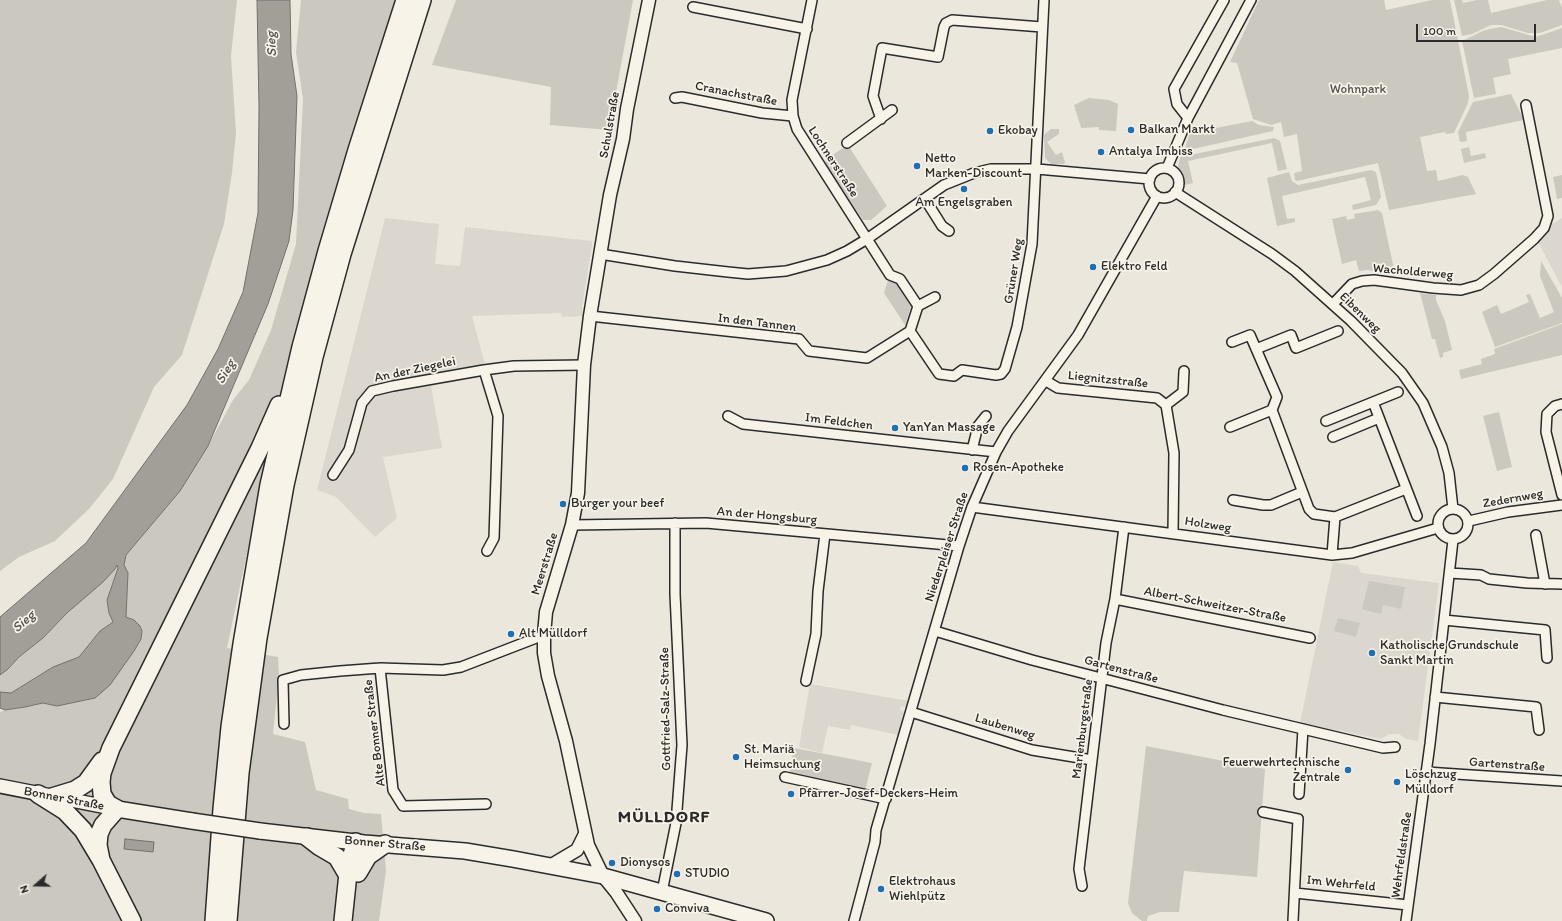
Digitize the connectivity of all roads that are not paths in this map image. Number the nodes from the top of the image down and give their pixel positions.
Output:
1 (405, 0) edge
2 (422, 0) edge
3 (649, 0) edge
4 (812, 0) edge
5 (1044, 0) edge
6 (1224, 0) edge
7 (1251, 0) edge
8 (693, 7) dead end
9 (1042, 27) junction
10 (807, 29) junction
11 (675, 98) dead end
12 (1526, 104) dead end
13 (892, 110) dead end
14 (793, 116) junction
15 (1188, 118) junction
16 (881, 119) junction
17 (847, 143) dead end
18 (1037, 168) junction
19 (1167, 168) junction
20 (1150, 179) junction
21 (1176, 192) junction
22 (1157, 196) junction
23 (925, 199) junction
24 (949, 230) dead end
25 (867, 239) junction
26 (600, 254) junction
27 (935, 297) dead end
28 (1333, 304) junction
29 (918, 306) junction
30 (590, 316) junction
31 (910, 331) junction
32 (1338, 331) dead end
33 (1232, 342) dead end
34 (301, 347) junction
35 (1256, 349) junction
36 (584, 365) junction
37 (484, 370) junction
38 (1184, 371) dead end
39 (1046, 381) junction
40 (1398, 392) dead end
41 (1373, 402) junction
42 (1562, 404) edge
43 (1166, 405) junction
44 (1272, 410) junction
45 (728, 416) dead end
46 (986, 416) dead end
47 (1379, 418) junction
48 (1326, 421) dead end
49 (1230, 427) dead end
50 (1333, 437) dead end
51 (972, 450) junction
52 (996, 452) junction
53 (333, 475) dead end
54 (1406, 489) junction
55 (1302, 492) junction
56 (1562, 495) edge
57 (1233, 500) dead end
58 (1562, 505) edge
59 (972, 507) junction
60 (1453, 509) junction
61 (1417, 516) dead end
62 (1335, 517) junction
63 (1469, 521) junction
64 (675, 523) junction
65 (572, 525) junction
66 (1124, 527) junction
67 (1438, 528) junction
68 (1173, 533) junction
69 (825, 534) junction
70 (1536, 535) dead end
71 (1453, 540) junction
72 (959, 546) junction
73 (487, 551) dead end
74 (1332, 554) junction
75 (1450, 573) junction
76 (1545, 584) junction
77 (1562, 584) edge
78 (1115, 599) junction
79 (1444, 620) junction
80 (935, 631) junction
81 (544, 635) junction
82 (1310, 638) dead end
83 (1547, 658) dead end
84 (380, 668) junction
85 (1102, 679) junction
86 (806, 681) dead end
87 (1436, 697) junction
88 (911, 712) junction
89 (284, 724) dead end
90 (1303, 729) junction
91 (1540, 730) dead end
92 (1395, 747) dead end
93 (111, 748) junction
94 (1092, 760) junction
95 (1426, 772) junction
96 (785, 777) dead end
97 (1562, 781) edge
98 (3, 786) edge
99 (1299, 794) dead end
100 (45, 796) junction
101 (886, 799) junction
102 (486, 804) dead end
103 (117, 810) junction
104 (1263, 812) dead end
105 (585, 834) junction
106 (307, 837) junction
107 (356, 842) junction
108 (385, 844) junction
109 (101, 860) junction
110 (550, 866) junction
111 (353, 874) junction
112 (603, 876) junction
113 (1082, 886) dead end
114 (231, 888) junction
115 (662, 892) junction
116 (1295, 893) junction
117 (1408, 904) junction
118 (132, 921) edge
119 (214, 921) edge
120 (228, 921) edge
121 (232, 921) edge
122 (344, 921) edge
123 (354, 921) edge
124 (635, 921) edge
125 (766, 921) edge
126 (854, 921) edge
127 (1293, 921) edge
128 (1406, 921) edge

1 - 34 highway
2 - 114 highway
3 - 26 street, Schulstraße
4 - 10 street, Lochnerstraße
5 - 9 street, Grüner Weg
6 - 15 street
7 - 15 street
8 - 10 street
9 - 16 street
9 - 18 street, Grüner Weg
10 - 14 street, Lochnerstraße
11 - 14 street, Cranachstraße
12 - 28 street, Wacholderweg
13 - 16 street
14 - 25 street, Lochnerstraße
15 - 19 street
16 - 17 street
18 - 20 street
18 - 23 street
18 - 31 street, Grüner Weg
19 - 20 street
19 - 21 street
20 - 22 street
21 - 22 street
21 - 28 street, Eibenweg
22 - 39 street, Niederpleiser Straße
23 - 24 street
23 - 25 street
25 - 26 street
25 - 29 street
26 - 30 street, Meerstraße
27 - 29 street
28 - 60 street, Eibenweg
29 - 31 street
30 - 31 street, In den Tannen
30 - 36 street, Meerstraße
32 - 35 street
33 - 35 street
34 - 93 highway
34 - 119 highway
35 - 44 street
36 - 37 street, An der Ziegelei
36 - 65 street, Meerstraße
37 - 53 street, An der Ziegelei
37 - 73 street
38 - 43 street
39 - 43 street, Liegnitzstraße
39 - 52 street, Niederpleiser Straße
40 - 41 street
41 - 47 street
41 - 48 street
42 - 56 street, Zedernweg
43 - 68 street
44 - 49 street
44 - 55 street
45 - 51 street, Im Feldchen
46 - 51 street
47 - 50 street
47 - 54 street
51 - 52 street, Im Feldchen
52 - 59 street, Niederpleiser Straße
54 - 61 street
54 - 62 street
55 - 57 street
55 - 62 street
58 - 63 street, Zedernweg
59 - 66 street, Holzweg
59 - 72 street, Niederpleiser Straße
60 - 63 street
60 - 67 street
62 - 74 street
63 - 71 street
64 - 65 street, An der Hongsburg
64 - 69 street, An der Hongsburg
64 - 115 street, Gottfried-Salz-Straße
65 - 81 street, Meerstraße
66 - 68 street, Holzweg
66 - 78 street, Marienburgstraße
67 - 71 street
67 - 74 street, Holzweg
68 - 74 street, Holzweg
69 - 72 street, An der Hongsburg
69 - 86 street
70 - 76 street
71 - 75 street, Wehrfeldstraße
72 - 80 street, Niederpleiser Straße
75 - 76 street
75 - 79 street, Wehrfeldstraße
76 - 77 street
78 - 82 street, Albert-Schweitzer-Straße
78 - 85 street, Marienburgstraße
79 - 83 street
79 - 87 street, Wehrfeldstraße
80 - 85 street, Gartenstraße
80 - 88 street, Niederpleiser Straße
81 - 84 street, Alte Bonner Straße
81 - 105 street, Meerstraße
84 - 89 street, Alte Bonner Straße
84 - 102 street, Alte Bonner Straße
85 - 90 street, Gartenstraße
85 - 94 street, Marienburgstraße
87 - 91 street
87 - 95 street, Wehrfeldstraße
88 - 94 street, Laubenweg
88 - 101 street, Niederpleiser Straße
90 - 92 street, Gartenstraße
90 - 99 street
93 - 100 highway
93 - 103 highway
94 - 113 street, Marienburgstraße
95 - 97 street, Gartenstraße
95 - 117 street, Wehrfeldstraße
96 - 101 street
98 - 100 main road, Bonner Straße
100 - 103 main road, Bonner Straße
100 - 109 highway
101 - 126 street, Niederpleiser Straße
103 - 106 main road, Bonner Straße, bridge
103 - 109 highway
104 - 116 street, Im Wehrfeld
105 - 110 street
105 - 112 street, Meerstraße
106 - 107 main road, Bonner Straße
106 - 111 highway
107 - 108 main road, Bonner Straße
107 - 111 highway
108 - 110 main road, Bonner Straße
108 - 111 highway
109 - 118 highway
110 - 112 main road, Bonner Straße
111 - 122 highway
111 - 123 highway
112 - 115 main road, Bonner Straße
112 - 124 street, Meerstraße
114 - 120 highway
114 - 121 highway
115 - 125 main road, Bonner Straße
116 - 117 street, Im Wehrfeld
116 - 127 street, Im Wehrfeld
117 - 128 street, Wehrfeldstraße

